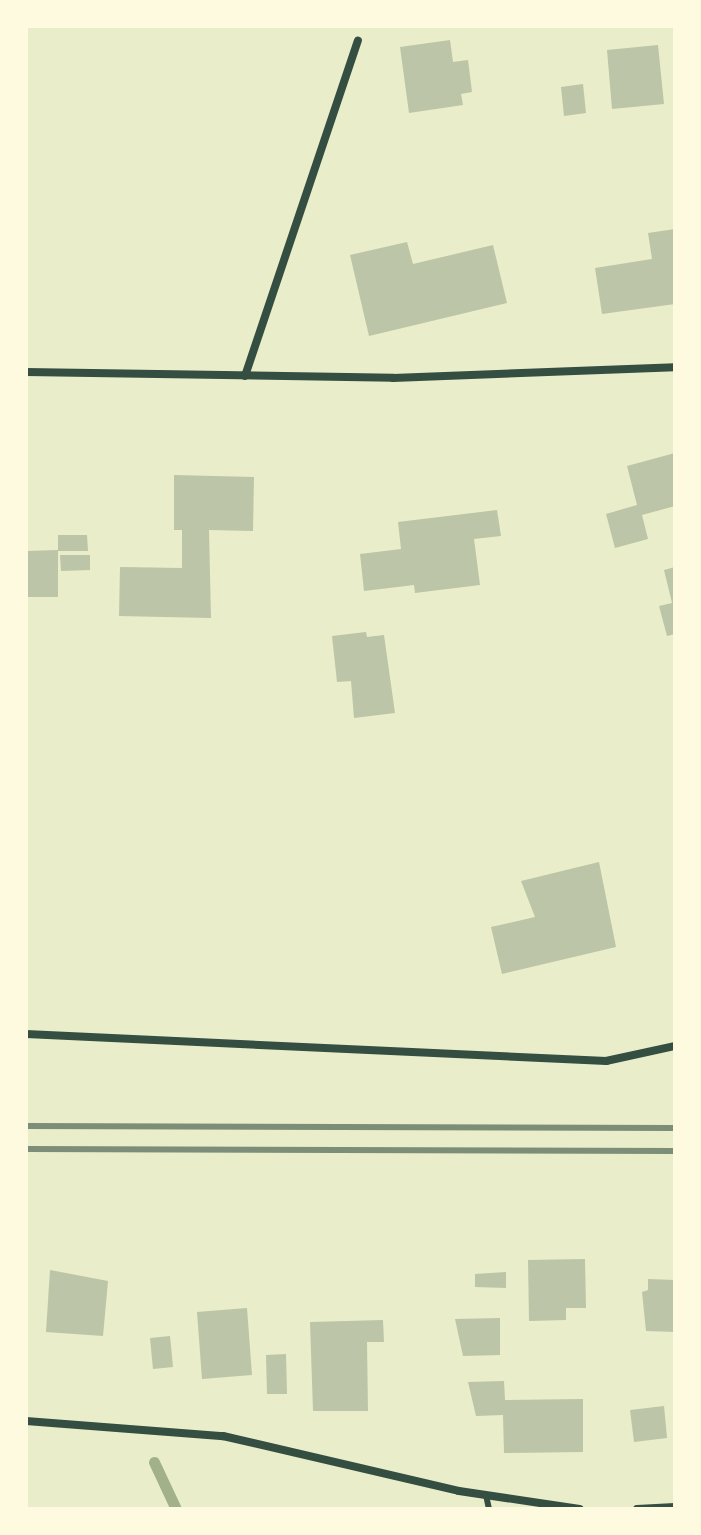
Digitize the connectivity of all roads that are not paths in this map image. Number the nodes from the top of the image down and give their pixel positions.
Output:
1 (358, 41) dead end
2 (675, 367) edge
3 (26, 372) edge
4 (245, 376) junction
5 (26, 1034) edge
6 (675, 1046) edge
7 (26, 1421) edge
8 (486, 1495) junction
9 (675, 1507) edge
10 (489, 1509) edge
11 (580, 1509) edge
12 (637, 1509) edge

1 - 4 street
2 - 4 street
3 - 4 street
5 - 6 street
7 - 8 street
8 - 10 lane
8 - 11 street
9 - 12 street

